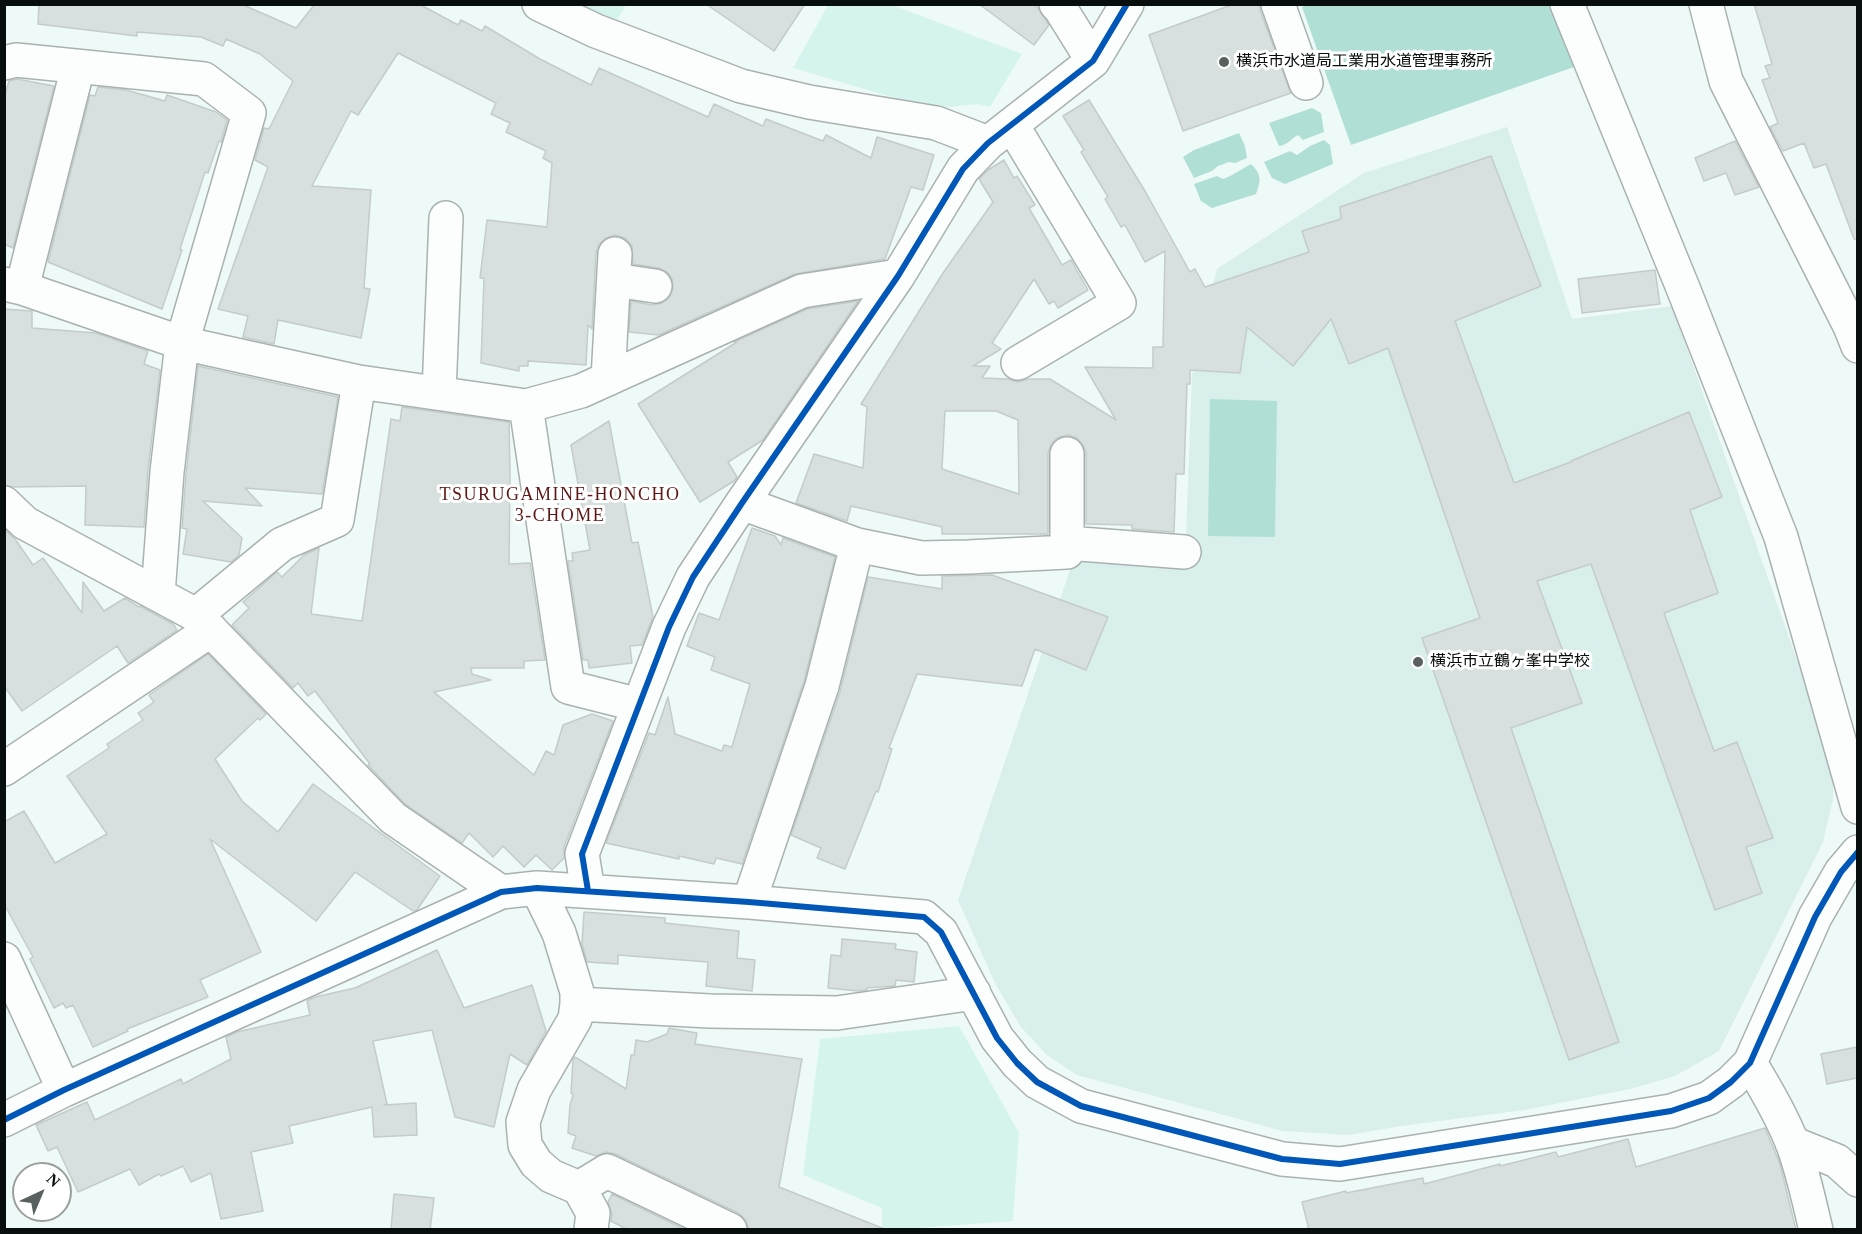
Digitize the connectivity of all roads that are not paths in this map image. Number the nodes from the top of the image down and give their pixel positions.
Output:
1 (539, 4) edge
2 (1056, 4) edge
3 (1127, 4) edge
4 (1278, 4) edge
5 (1567, 4) edge
6 (1706, 4) edge
7 (1093, 60) junction
8 (4, 63) edge
9 (78, 67) junction
10 (1306, 82) dead end
11 (1000, 134) junction
12 (447, 218) dead end
13 (898, 276) junction
14 (13, 286) edge
15 (655, 286) dead end
16 (1855, 331) edge
17 (182, 343) junction
18 (1018, 363) dead end
19 (608, 379) junction
20 (359, 382) junction
21 (439, 393) junction
22 (526, 406) junction
23 (1067, 454) dead end
24 (4, 502) edge
25 (742, 503) junction
26 (1067, 543) junction
27 (857, 545) junction
28 (1185, 552) dead end
29 (158, 594) junction
30 (204, 622) junction
31 (639, 705) junction
32 (4, 769) edge
33 (1857, 807) edge
34 (1857, 852) edge
35 (537, 888) junction
36 (588, 891) junction
37 (501, 892) junction
38 (749, 902) junction
39 (4, 959) edge
40 (974, 993) junction
41 (577, 1004) junction
42 (1750, 1063) junction
43 (64, 1090) junction
44 (4, 1120) edge
45 (1792, 1143) junction
46 (1857, 1180) edge
47 (579, 1188) junction
48 (591, 1230) edge
49 (730, 1230) edge
50 (1816, 1230) edge

1 - 11 street
2 - 7 street
3 - 7 street
4 - 10 street
5 - 33 street
6 - 16 street
7 - 11 street
8 - 9 street
9 - 14 street
9 - 17 street
11 - 13 street
11 - 18 street
12 - 21 street
13 - 19 street
13 - 25 street
14 - 17 street
15 - 19 street
17 - 20 street
17 - 29 street
19 - 22 street
20 - 21 street
20 - 30 street
21 - 22 street
22 - 31 street
23 - 26 street
24 - 29 street
25 - 27 street
25 - 31 street
26 - 27 street
26 - 28 street
27 - 38 street
29 - 30 street
30 - 32 street
30 - 37 street
31 - 36 street
34 - 42 street
35 - 36 street
35 - 37 street
35 - 41 street
36 - 38 street
37 - 43 street
38 - 40 street
39 - 43 street
40 - 41 street
40 - 42 street
41 - 47 street
42 - 45 street
43 - 44 street
45 - 46 street
45 - 50 street
47 - 48 street
47 - 49 street

